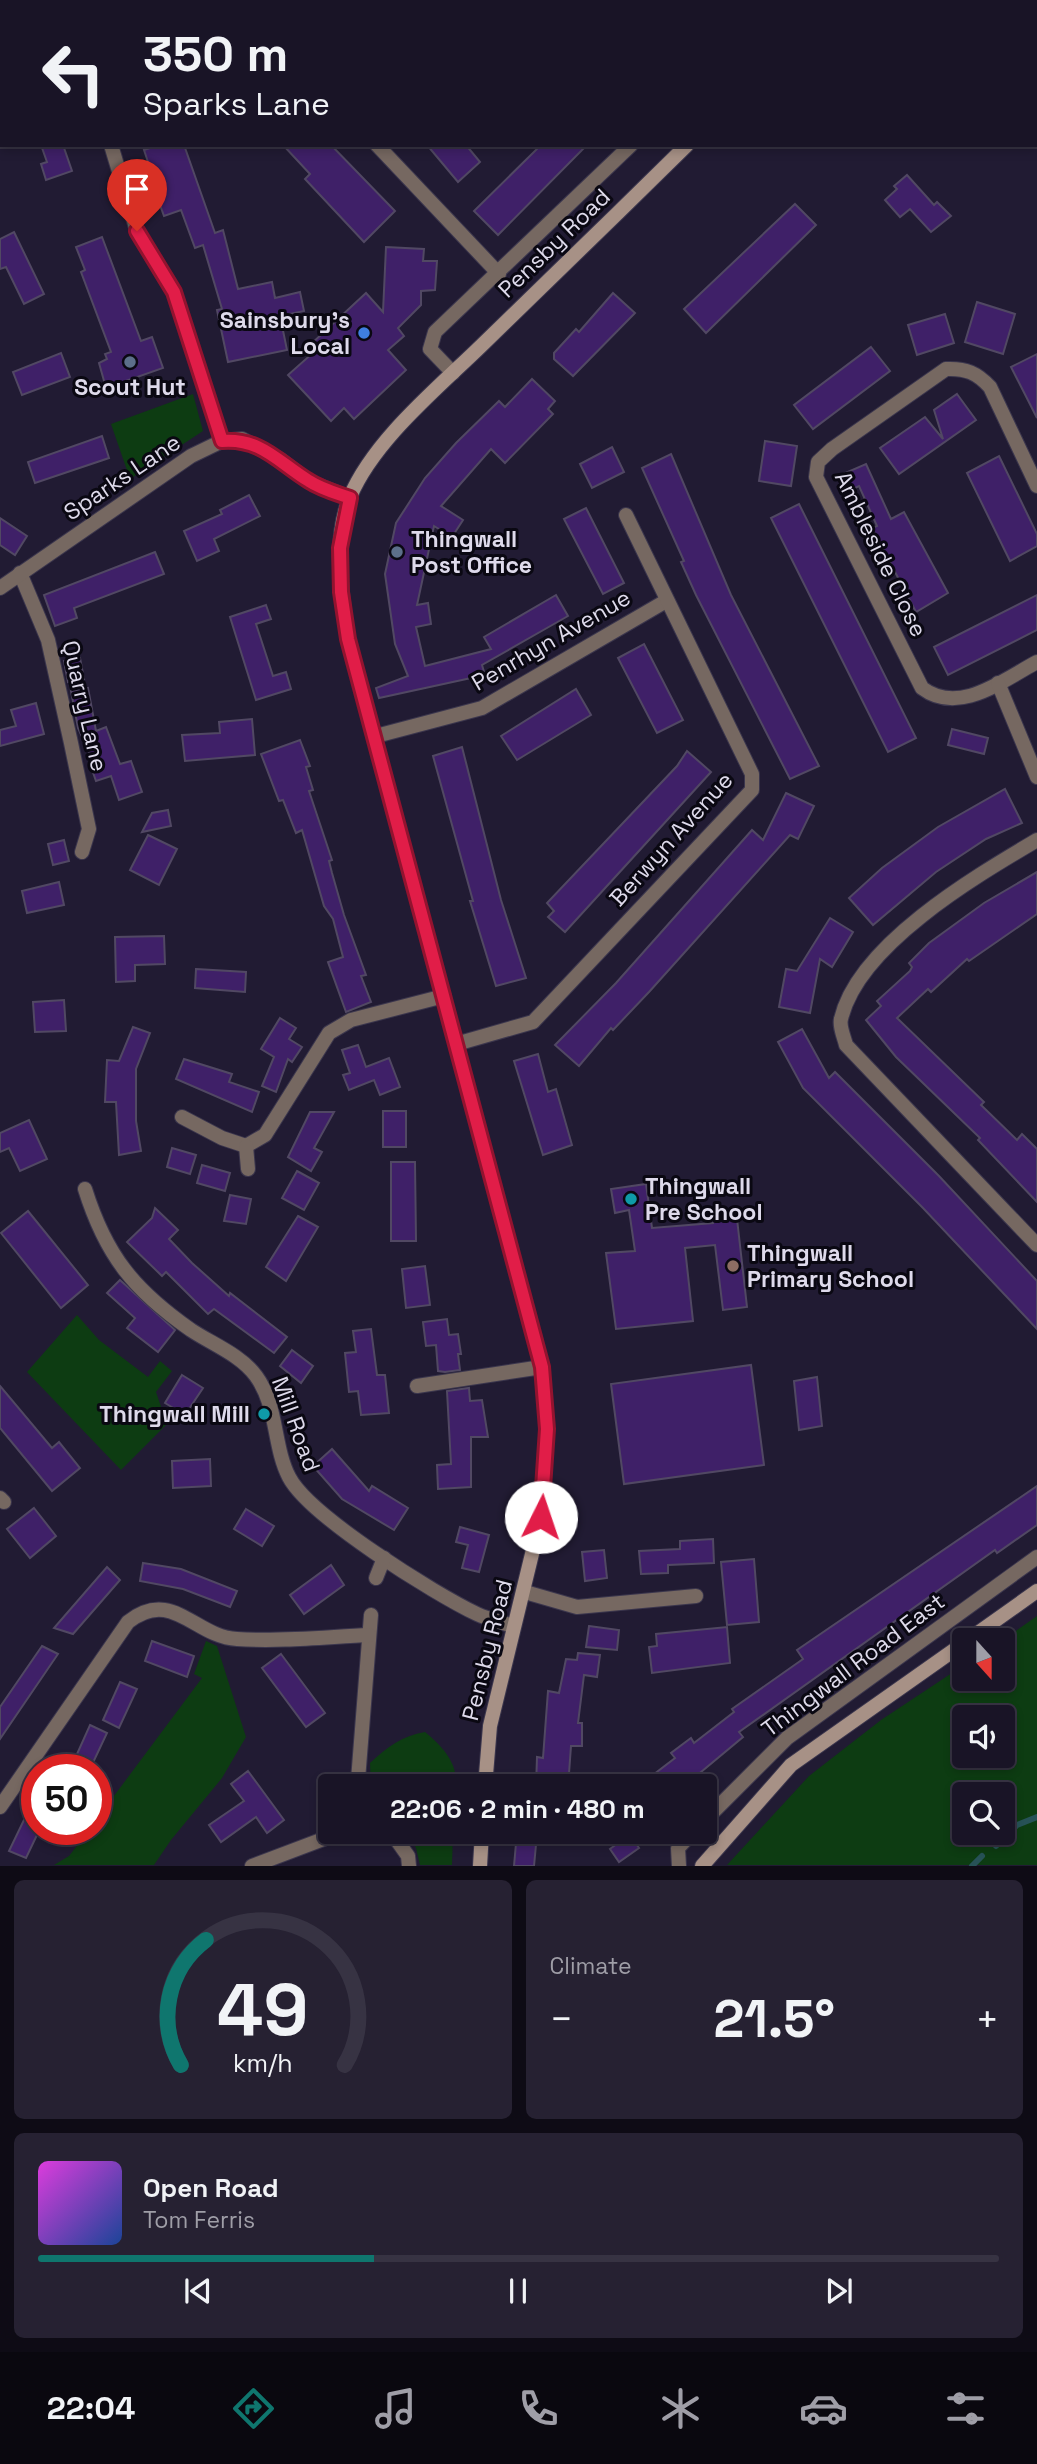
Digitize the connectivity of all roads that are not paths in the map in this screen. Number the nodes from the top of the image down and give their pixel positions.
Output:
1 (112, 147) edge
2 (379, 147) edge
3 (629, 147) edge
4 (685, 147) edge
5 (499, 274) junction
6 (453, 373) junction
7 (222, 441) junction
8 (1037, 486) edge
9 (350, 498) junction
10 (626, 514) dead end
11 (20, 573) junction
12 (0, 588) edge
13 (666, 601) junction
14 (1037, 662) edge
15 (998, 683) junction
16 (376, 736) junction
17 (1037, 777) edge
18 (1037, 840) edge
19 (82, 852) dead end
20 (444, 996) junction
21 (456, 1044) junction
22 (182, 1117) dead end
23 (246, 1146) junction
24 (248, 1168) dead end
25 (85, 1189) dead end
26 (1037, 1245) edge
27 (542, 1367) junction
28 (417, 1387) dead end
29 (1037, 1557) edge
30 (384, 1558) junction
31 (376, 1578) dead end
32 (1037, 1591) edge
33 (525, 1592) junction
34 (695, 1596) dead end
35 (371, 1615) dead end
36 (513, 1626) junction
37 (984, 1628) edge
38 (369, 1635) junction
39 (952, 1651) edge
40 (358, 1774) edge
41 (486, 1774) edge
42 (0, 1807) edge
43 (717, 1808) edge
44 (318, 1841) edge
45 (400, 1844) edge
46 (481, 1844) edge
47 (682, 1844) edge
48 (252, 1866) edge
49 (409, 1866) edge
50 (480, 1866) edge
51 (679, 1866) edge
52 (702, 1866) edge

1 - 7 street
2 - 5 street
3 - 5 street, Pensby Road
4 - 6 main road, Pensby Road
5 - 6 street, Pensby Road
6 - 9 main road, Pensby Road
7 - 9 street
7 - 11 street, Sparks Lane
8 - 15 street, Ambleside Close
9 - 16 main road, Pensby Road
10 - 13 street, Berwyn Avenue
11 - 12 street, Sparks Lane
11 - 19 street, Quarry Lane
13 - 16 street, Penrhyn Avenue
13 - 21 street, Berwyn Avenue
14 - 15 street, Ambleside Close
15 - 17 street
16 - 20 main road, Pensby Road
18 - 26 street
20 - 21 main road, Pensby Road
20 - 23 street
21 - 27 main road, Pensby Road
22 - 23 street
23 - 24 street
25 - 30 street, Mill Road
27 - 28 street
27 - 33 main road, Pensby Road
29 - 43 street, Thingwall Road East
30 - 31 street
30 - 36 street, Mill Road
32 - 37 main road, Thingwall Road East
33 - 34 street
33 - 36 main road, Pensby Road
35 - 38 street
36 - 41 main road, Pensby Road
38 - 40 street
38 - 42 street
39 - 52 main road, Thingwall Road East
44 - 48 street
45 - 49 street
46 - 50 main road
47 - 51 street

